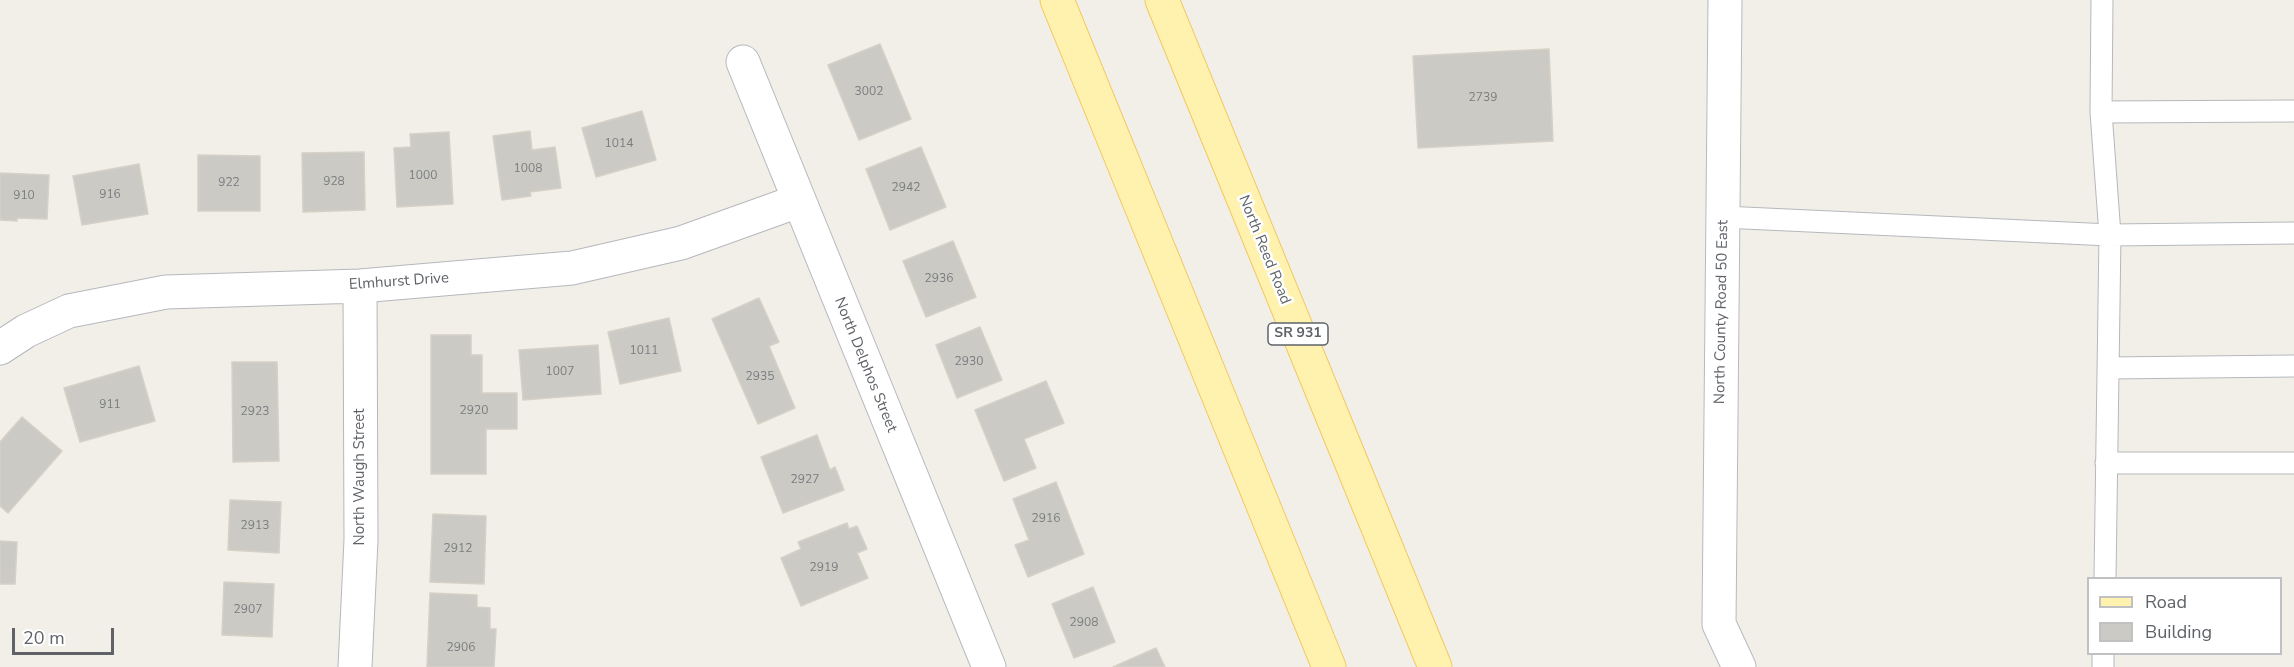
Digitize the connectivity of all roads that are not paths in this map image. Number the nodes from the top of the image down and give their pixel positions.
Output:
1 (1057, 0) edge
2 (1162, 0) edge
3 (1725, 0) edge
4 (2102, 0) edge
5 (743, 62) dead end
6 (2294, 111) edge
7 (2102, 112) junction
8 (798, 201) junction
9 (1723, 217) junction
10 (2294, 233) edge
11 (2110, 235) junction
12 (360, 286) junction
13 (0, 348) edge
14 (2294, 366) edge
15 (2108, 368) junction
16 (2106, 463) junction
17 (2294, 463) edge
18 (2104, 577) edge
19 (355, 667) edge
20 (989, 667) edge
21 (1329, 667) edge
22 (1435, 667) edge
23 (1739, 667) edge

1 - 21 main road
2 - 22 main road, North Reed Road / SR 931
3 - 9 street, North County Road 50 East
4 - 7 lane
5 - 8 street, North Delphos Street
6 - 7 lane
7 - 11 lane
8 - 12 street, Elmhurst Drive
8 - 20 street, North Delphos Street
9 - 11 lane
9 - 23 street, North County Road 50 East
10 - 11 lane
11 - 15 lane
12 - 13 street, Elmhurst Drive
12 - 19 street, North Waugh Street
14 - 15 lane
15 - 16 lane
16 - 17 lane
16 - 18 lane

